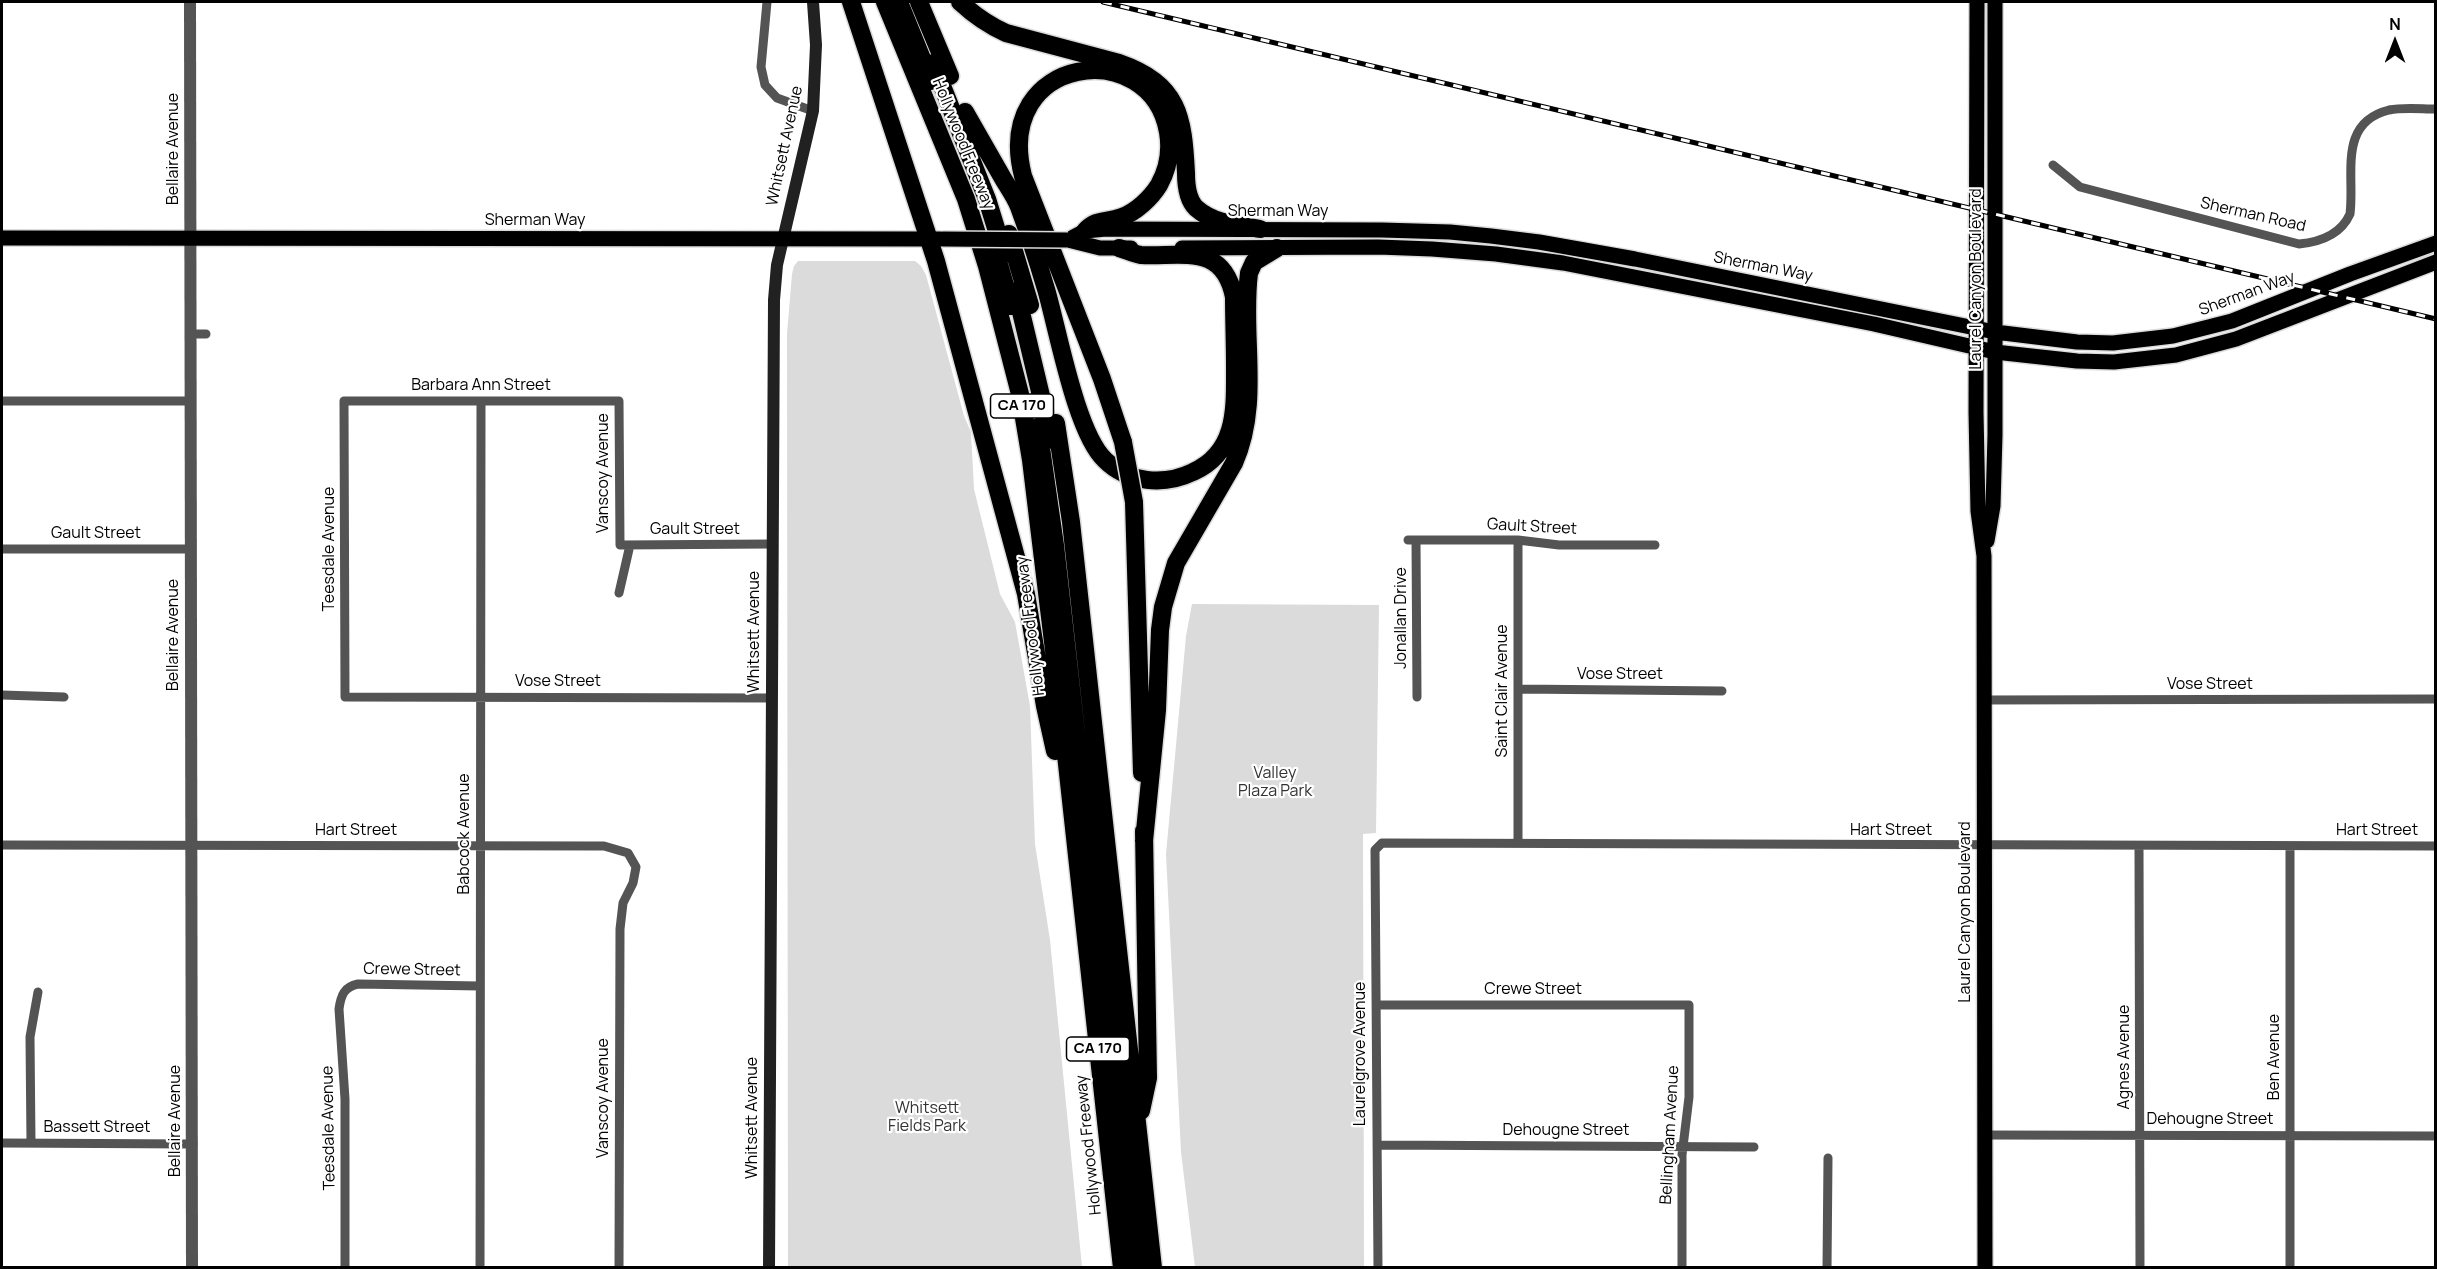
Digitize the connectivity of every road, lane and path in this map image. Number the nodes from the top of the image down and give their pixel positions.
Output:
1 (190, 2) edge
2 (767, 2) edge
3 (813, 2) edge
4 (851, 2) edge
5 (885, 2) edge
6 (899, 2) edge
7 (908, 2) edge
8 (919, 2) edge
9 (960, 2) edge
10 (1977, 2) edge
11 (1995, 2) edge
12 (2436, 109) edge
13 (813, 111) junction
14 (965, 112) junction
15 (2053, 165) dead end
16 (1260, 229) junction
17 (1084, 231) junction
18 (1436, 232) junction
19 (1500, 237) junction
20 (2, 238) edge
21 (191, 238) junction
22 (936, 239) junction
23 (783, 240) junction
24 (1068, 240) junction
25 (1539, 242) junction
26 (2436, 243) edge
27 (1119, 248) junction
28 (1277, 248) junction
29 (1432, 249) junction
30 (1496, 254) junction
31 (1534, 259) junction
32 (2436, 262) edge
33 (1768, 286) junction
34 (1764, 303) junction
35 (1976, 327) junction
36 (1995, 332) junction
37 (191, 334) junction
38 (206, 334) dead end
39 (1976, 347) junction
40 (1995, 352) junction
41 (2, 401) edge
42 (191, 401) junction
43 (344, 401) joint
44 (482, 401) junction
45 (619, 401) joint
46 (1412, 540) joint
47 (1518, 540) junction
48 (771, 544) junction
49 (620, 545) joint
50 (630, 545) junction
51 (1655, 545) dead end
52 (2, 549) edge
53 (190, 549) junction
54 (1984, 556) junction
55 (619, 593) dead end
56 (1519, 689) junction
57 (1722, 691) dead end
58 (2, 695) edge
59 (64, 697) dead end
60 (345, 697) joint
61 (482, 697) junction
62 (1417, 697) dead end
63 (771, 698) junction
64 (2436, 699) edge
65 (1984, 700) junction
66 (1074, 831) junction
67 (1144, 841) junction
68 (1382, 843) joint
69 (1518, 843) junction
70 (2, 846) edge
71 (192, 846) junction
72 (479, 846) junction
73 (1984, 846) junction
74 (2139, 846) junction
75 (2290, 846) junction
76 (2436, 846) edge
77 (620, 929) joint
78 (480, 986) junction
79 (345, 990) joint
80 (38, 992) dead end
81 (1377, 1005) junction
82 (1689, 1005) joint
83 (1137, 1127) junction
84 (2140, 1135) junction
85 (1985, 1136) junction
86 (2290, 1136) junction
87 (2436, 1136) edge
88 (2, 1143) edge
89 (31, 1143) junction
90 (193, 1144) junction
91 (1377, 1145) junction
92 (1683, 1147) junction
93 (1754, 1148) dead end
94 (1828, 1158) dead end
95 (192, 1268) edge
96 (345, 1268) edge
97 (480, 1268) edge
98 (619, 1268) edge
99 (770, 1268) edge
100 (1122, 1268) edge
101 (1136, 1268) edge
102 (1143, 1268) edge
103 (1153, 1268) edge
104 (1378, 1268) edge
105 (1682, 1268) edge
106 (1827, 1268) edge
107 (1985, 1268) edge
108 (2140, 1268) edge
109 (2290, 1268) edge

1 - 21 street, Bellaire Avenue
2 - 13 street
3 - 13 main road, Whitsett Avenue
4 - 22 highway
5 - 66 highway, Hollywood Freeway / CA 170
6 - 101 highway
7 - 102 highway
8 - 14 highway, Hollywood Freeway / CA 170
9 - 16 highway
10 - 35 main road, Laurel Canyon Boulevard
11 - 36 main road, Laurel Canyon Boulevard
12 - 15 street, Sherman Road
13 - 23 main road, Whitsett Avenue
14 - 27 highway
14 - 83 highway, Hollywood Freeway / CA 170
16 - 17 main road, Sherman Way
16 - 18 main road, Sherman Way
17 - 24 main road, Sherman Way
17 - 67 highway, bridge
18 - 19 main road, Sherman Way
18 - 29 main road
19 - 25 main road, Sherman Way
19 - 30 main road
20 - 21 main road, Sherman Way
21 - 23 main road, Sherman Way
21 - 37 street, Bellaire Avenue
22 - 23 main road, Sherman Way
22 - 24 main road, Sherman Way, bridge
22 - 66 highway
23 - 48 main road, Whitsett Avenue
24 - 27 main road, Sherman Way
25 - 31 main road
25 - 33 main road, Sherman Way
26 - 36 main road, Sherman Way
27 - 28 main road, Sherman Way
28 - 29 main road, Sherman Way
28 - 67 highway
29 - 30 main road, Sherman Way
30 - 31 main road, Sherman Way
31 - 34 main road, Sherman Way
32 - 40 main road, Sherman Way
33 - 34 main road
33 - 35 main road, Sherman Way
34 - 39 main road, Sherman Way
35 - 36 main road, Sherman Way
35 - 39 main road, Laurel Canyon Boulevard
36 - 40 main road, Laurel Canyon Boulevard
37 - 38 street
37 - 42 street, Bellaire Avenue
39 - 40 main road, Sherman Way
39 - 54 main road, Laurel Canyon Boulevard
40 - 54 main road, Laurel Canyon Boulevard
41 - 42 street
42 - 53 street, Bellaire Avenue
43 - 44 street, Barbara Ann Street
43 - 60 street, Teesdale Avenue
44 - 45 street, Barbara Ann Street
44 - 61 street, Babcock Avenue
45 - 49 street, Vanscoy Avenue
46 - 47 street, Gault Street
46 - 62 street, Jonallan Drive
47 - 51 street, Gault Street
47 - 56 street, Saint Clair Avenue
48 - 50 street, Gault Street
48 - 63 main road, Whitsett Avenue
49 - 50 street, Gault Street
50 - 55 street, Vanscoy Avenue
52 - 53 street, Gault Street
53 - 71 street, Bellaire Avenue
54 - 65 main road, Laurel Canyon Boulevard
56 - 57 street, Vose Street
56 - 69 street, Saint Clair Avenue
58 - 59 street
60 - 61 street, Vose Street
61 - 63 street, Vose Street
61 - 72 street, Babcock Avenue
63 - 99 main road, Whitsett Avenue
64 - 65 street, Vose Street
65 - 73 main road, Laurel Canyon Boulevard
66 - 100 highway, Hollywood Freeway / CA 170
67 - 83 highway
68 - 69 street, Hart Street
68 - 81 street, Laurelgrove Avenue
69 - 73 street, Hart Street
70 - 71 street, Hart Street
71 - 72 street, Hart Street
71 - 90 street, Bellaire Avenue
72 - 77 street, Hart Street
72 - 78 street, Babcock Avenue
73 - 74 street, Hart Street
73 - 85 main road, Laurel Canyon Boulevard
74 - 75 street, Hart Street
74 - 84 street, Agnes Avenue
75 - 76 street, Hart Street
75 - 86 street, Ben Avenue
77 - 98 street, Vanscoy Avenue
78 - 79 street, Crewe Street
78 - 97 street, Babcock Avenue
79 - 96 street, Teesdale Avenue
80 - 89 street
81 - 82 street, Crewe Street
81 - 91 street, Laurelgrove Avenue
82 - 92 street, Bellingham Avenue
83 - 103 highway, Hollywood Freeway / CA 170
84 - 85 street, Dehougne Street
84 - 86 street, Dehougne Street
84 - 108 street, Agnes Avenue
85 - 107 main road, Laurel Canyon Boulevard
86 - 87 street, Dehougne Street
86 - 109 street, Ben Avenue
88 - 89 street, Bassett Street
89 - 90 street, Bassett Street
90 - 95 street, Bellaire Avenue
91 - 92 street, Dehougne Street
91 - 104 street, Laurelgrove Avenue
92 - 93 street, Dehougne Street
92 - 105 street, Bellingham Avenue
94 - 106 street

